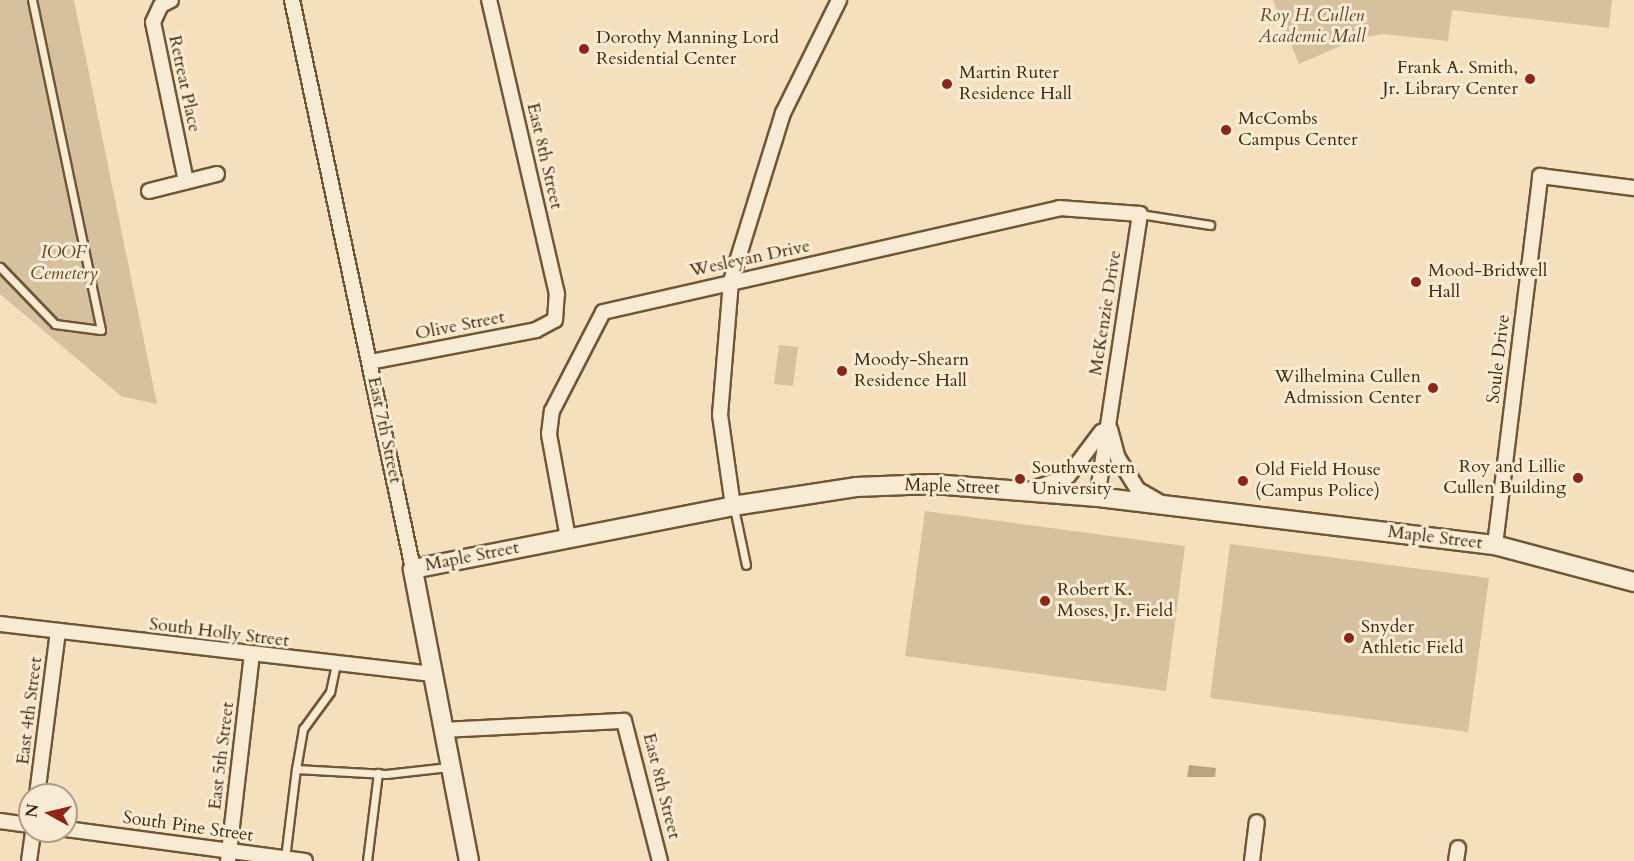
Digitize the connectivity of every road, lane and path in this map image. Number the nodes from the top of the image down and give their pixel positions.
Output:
1 (32, 0) edge
2 (171, 0) edge
3 (292, 0) edge
4 (489, 0) edge
5 (839, 0) edge
6 (217, 174) dead end
7 (186, 182) junction
8 (1634, 188) edge
9 (149, 191) dead end
10 (1140, 214) junction
11 (1210, 225) dead end
12 (0, 267) edge
13 (731, 281) junction
14 (555, 320) joint
15 (370, 362) junction
16 (1108, 418) junction
17 (1028, 491) junction
18 (1097, 497) junction
19 (1163, 504) junction
20 (733, 506) junction
21 (568, 537) junction
22 (1495, 545) junction
23 (746, 565) dead end
24 (413, 569) junction
25 (1634, 582) edge
26 (0, 624) edge
27 (58, 632) junction
28 (252, 655) junction
29 (336, 664) junction
30 (434, 674) junction
31 (444, 730) junction
32 (451, 766) junction
33 (296, 769) junction
34 (378, 773) junction
35 (39, 783) edge
36 (0, 821) edge
37 (1257, 822) dead end
38 (18, 823) edge
39 (78, 832) edge
40 (31, 843) edge
41 (228, 856) edge
42 (285, 858) junction
43 (29, 861) edge
44 (305, 861) edge
45 (367, 861) edge
46 (469, 861) edge
47 (660, 861) edge
48 (1252, 861) edge

1 - 12 lane
2 - 7 street, Retreat Place
3 - 15 street, East 7th Street
4 - 14 street, East 8th Street
5 - 13 street
6 - 7 street
7 - 9 street
8 - 22 street, Soule Drive
10 - 11 lane
10 - 13 street, Wesleyan Drive
10 - 16 street, McKenzie Drive
13 - 20 street
13 - 21 street, Wesleyan Drive
14 - 15 street, Olive Street
15 - 24 street, East 7th Street
16 - 17 street, McKenzie Drive
16 - 18 street, McKenzie Drive
16 - 19 street, McKenzie Drive
17 - 18 street, Maple Street
17 - 20 street, Maple Street
18 - 19 street, Maple Street
19 - 22 street, Maple Street
20 - 21 street, Maple Street
20 - 23 lane
21 - 24 street, Maple Street
22 - 25 street, Maple Street
24 - 30 street, East 7th Street
26 - 27 street, South Holly Street
27 - 28 street, South Holly Street
27 - 35 street, East 4th Street
28 - 29 street, South Holly Street
28 - 41 street, East 5th Street
29 - 30 street, South Holly Street
29 - 33 lane
30 - 31 street, East 7th Street
31 - 32 street, East 7th Street
31 - 47 street, East 8th Street
32 - 34 lane
32 - 46 street, East 7th Street
33 - 34 lane
33 - 42 lane
34 - 45 lane
36 - 38 street
37 - 48 street
39 - 41 street, South Pine Street
40 - 43 street
41 - 42 street, South Pine Street
42 - 44 street, South Pine Street

